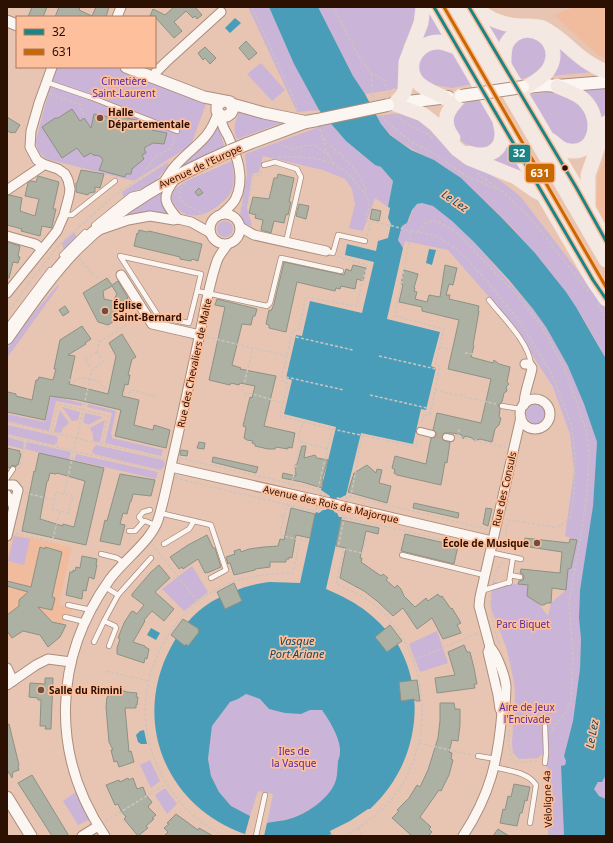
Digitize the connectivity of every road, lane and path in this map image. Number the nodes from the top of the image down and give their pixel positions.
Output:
1 (252, 7) edge
2 (334, 7) edge
3 (423, 7) edge
4 (434, 7) edge
5 (444, 7) edge
6 (459, 7) edge
7 (469, 7) edge
8 (475, 7) edge
9 (221, 12) dead end
10 (456, 47) junction
11 (52, 68) edge
12 (128, 68) edge
13 (504, 68) junction
14 (606, 72) edge
15 (372, 74) junction
16 (606, 77) edge
17 (153, 78) junction
18 (46, 82) junction
19 (606, 82) edge
20 (551, 86) junction
21 (525, 87) junction
22 (42, 92) junction
23 (461, 96) junction
24 (445, 98) junction
25 (375, 99) dead end
26 (388, 103) junction
27 (223, 109) junction
28 (84, 118) dead end
29 (309, 120) junction
30 (500, 120) junction
31 (606, 123) edge
32 (177, 131) joint
33 (546, 137) junction
34 (322, 138) junction
35 (273, 142) dead end
36 (329, 156) junction
37 (276, 157) dead end
38 (172, 159) dead end
39 (43, 164) junction
40 (334, 164) junction
41 (264, 165) joint
42 (146, 169) dead end
43 (184, 176) junction
44 (115, 181) dead end
45 (159, 186) junction
46 (7, 190) edge
47 (542, 193) junction
48 (366, 196) junction
49 (237, 202) junction
50 (588, 210) junction
51 (222, 214) junction
52 (64, 215) junction
53 (234, 218) junction
54 (178, 219) junction
55 (201, 221) junction
56 (212, 221) junction
57 (191, 222) junction
58 (370, 222) junction
59 (240, 227) junction
60 (96, 231) junction
61 (411, 231) junction
62 (209, 232) junction
63 (418, 232) junction
64 (368, 233) dead end
65 (254, 235) junction
66 (7, 236) edge
67 (236, 240) junction
68 (215, 241) junction
69 (365, 241) dead end
70 (606, 241) edge
71 (286, 242) junction
72 (227, 245) junction
73 (42, 249) junction
74 (330, 252) junction
75 (218, 260) junction
76 (606, 260) edge
77 (58, 261) dead end
78 (76, 263) dead end
79 (53, 266) dead end
80 (341, 270) dead end
81 (120, 274) dead end
82 (98, 278) dead end
83 (29, 283) junction
84 (14, 284) junction
85 (606, 287) edge
86 (198, 291) junction
87 (7, 293) edge
88 (209, 293) junction
89 (589, 293) dead end
90 (489, 300) dead end
91 (601, 302) edge
92 (139, 303) junction
93 (7, 314) edge
94 (606, 318) edge
95 (7, 327) edge
96 (200, 335) junction
97 (296, 337) dead end
98 (7, 338) edge
99 (440, 347) junction
100 (253, 348) junction
101 (353, 350) dead end
102 (452, 350) dead end
103 (97, 352) junction
104 (466, 353) dead end
105 (473, 354) dead end
106 (287, 356) junction
107 (379, 356) dead end
108 (528, 366) joint
109 (436, 369) dead end
110 (92, 370) junction
111 (286, 377) dead end
112 (90, 379) junction
113 (69, 380) dead end
114 (528, 385) junction
115 (108, 389) dead end
116 (344, 390) dead end
117 (435, 390) junction
118 (242, 392) dead end
119 (124, 393) dead end
120 (244, 394) dead end
121 (370, 395) dead end
122 (157, 397) dead end
123 (539, 399) junction
124 (283, 403) junction
125 (502, 406) joint
126 (427, 408) dead end
127 (83, 410) junction
128 (522, 411) junction
129 (7, 422) edge
130 (302, 422) junction
131 (531, 428) junction
132 (332, 429) junction
133 (459, 429) dead end
134 (420, 431) junction
135 (52, 432) junction
136 (432, 434) tunnel mouth
137 (7, 436) edge
138 (362, 436) junction
139 (77, 438) junction
140 (516, 438) junction
141 (26, 440) junction
142 (301, 442) junction
143 (102, 444) junction
144 (328, 448) junction
145 (74, 451) junction
146 (507, 452) dead end
147 (180, 458) dead end
148 (167, 464) junction
149 (13, 469) dead end
150 (18, 474) dead end
151 (7, 478) edge
152 (175, 478) dead end
153 (7, 484) edge
154 (291, 484) junction
155 (22, 493) dead end
156 (64, 494) junction
157 (289, 494) junction
158 (317, 494) junction
159 (7, 495) edge
160 (54, 500) junction
161 (287, 504) junction
162 (13, 506) junction
163 (347, 507) junction
164 (60, 510) junction
165 (150, 510) dead end
166 (313, 511) dead end
167 (160, 513) junction
168 (280, 515) dead end
169 (284, 516) junction
170 (194, 521) junction
171 (143, 522) junction
172 (156, 526) junction
173 (129, 531) dead end
174 (8, 534) edge
175 (149, 536) junction
176 (308, 538) dead end
177 (366, 538) dead end
178 (300, 540) junction
179 (164, 544) dead end
180 (491, 544) junction
181 (344, 549) junction
182 (101, 554) dead end
183 (402, 555) dead end
184 (505, 556) junction
185 (513, 557) junction
186 (151, 558) dead end
187 (521, 559) dead end
188 (124, 563) junction
189 (484, 575) junction
190 (510, 575) junction
191 (520, 577) dead end
192 (211, 578) dead end
193 (105, 587) junction
194 (491, 588) junction
195 (481, 591) junction
196 (118, 595) junction
197 (198, 602) junction
198 (68, 605) dead end
199 (91, 610) junction
200 (65, 617) dead end
201 (104, 621) junction
202 (85, 622) junction
203 (486, 630) junction
204 (94, 642) dead end
205 (108, 646) dead end
206 (501, 648) dead end
207 (413, 660) junction
208 (71, 662) junction
209 (7, 668) edge
210 (106, 671) dead end
211 (148, 681) junction
212 (10, 683) edge
213 (507, 712) junction
214 (545, 726) dead end
215 (419, 743) junction
216 (546, 745) junction
217 (478, 756) joint
218 (495, 763) junction
219 (545, 763) junction
220 (166, 784) junction
221 (265, 795) dead end
222 (7, 797) edge
223 (530, 823) dead end
224 (100, 824) junction
225 (358, 828) junction
226 (335, 835) edge
227 (32, 836) edge
228 (82, 836) edge
229 (105, 836) edge
230 (224, 836) edge
231 (256, 836) edge
232 (328, 836) edge
233 (344, 836) edge
234 (363, 836) edge
235 (463, 836) edge
236 (548, 836) edge

1 - 29 path
2 - 15 path
3 - 26 main road
4 - 10 main road
5 - 85 main road
6 - 76 main road
7 - 13 main road
8 - 14 main road
9 - 17 street
10 - 24 main road
10 - 30 main road
11 - 18 street
12 - 17 street
13 - 21 main road
13 - 33 main road
15 - 25 path
15 - 26 path
16 - 20 main road
17 - 27 street
18 - 22 street
18 - 32 lane
19 - 20 main road
20 - 21 main road, Avenue de l'Europe
20 - 33 main road
21 - 23 main road, Avenue de l'Europe, bridge
22 - 28 path
22 - 39 street
23 - 24 main road, Avenue de l'Europe
23 - 30 main road
24 - 26 main road, Avenue de l'Europe
26 - 29 main road, Avenue de l'Europe, bridge
26 - 47 main road
26 - 89 path
27 - 29 street
27 - 45 street
27 - 49 street
29 - 34 path
29 - 43 main road, Avenue de l'Europe, bridge
30 - 47 main road
31 - 50 main road
32 - 42 path
33 - 50 main road
34 - 36 path
34 - 48 path
35 - 36 path
36 - 40 path
37 - 40 path
38 - 83 path
39 - 46 street
39 - 52 street
40 - 48 path
41 - 49 path
41 - 71 lane
43 - 45 main road, Avenue de l'Europe
43 - 54 street
43 - 55 path
44 - 52 lane
45 - 60 main road, Avenue de l'Europe
45 - 77 lane
47 - 91 main road
48 - 58 path
49 - 51 street
49 - 53 street
50 - 70 main road
51 - 53 street
51 - 56 street
52 - 73 street
53 - 59 street
54 - 57 street
54 - 60 street
55 - 56 street
55 - 57 street
56 - 62 street
57 - 62 street
58 - 61 path
58 - 64 path
59 - 65 street
59 - 67 street
60 - 98 main road, Avenue de l'Europe
61 - 63 path
61 - 99 path
62 - 68 street
63 - 184 path
63 - 216 path
65 - 67 street
65 - 71 street
66 - 73 street
67 - 72 street
68 - 72 street
68 - 75 street
69 - 74 lane
71 - 74 street
72 - 75 street
73 - 84 street
74 - 106 path
75 - 88 street, Rue des Chevaliers de Malte
78 - 82 path
79 - 95 lane
80 - 88 lane
81 - 92 street
83 - 84 path
83 - 93 path
84 - 87 street
86 - 86 lane
86 - 88 lane
88 - 96 street, Rue des Chevaliers de Malte
90 - 108 lane
91 - 94 path
92 - 96 street
92 - 103 path
96 - 100 path
96 - 148 street, Rue des Chevaliers de Malte
97 - 101 path
99 - 102 path
99 - 117 path
100 - 106 path
100 - 118 path
103 - 110 path
103 - 110 path
104 - 105 path
106 - 124 path
107 - 109 path
108 - 114 street, Rue des Consuls
110 - 112 path
111 - 116 path
112 - 113 path
112 - 115 path
112 - 127 path
114 - 123 street
114 - 128 street, Rue des Consuls
117 - 125 path
117 - 134 path
119 - 122 path
120 - 124 path
121 - 126 path
123 - 128 street
123 - 131 street
124 - 130 path
125 - 128 lane
127 - 135 path
127 - 139 path
127 - 143 path
128 - 131 street
128 - 140 street, Rue des Consuls
129 - 135 path
130 - 132 path
130 - 142 path
131 - 140 street, Rue des Consuls
132 - 138 path
132 - 144 path
133 - 146 path
134 - 136 street
134 - 138 path
135 - 139 path
137 - 141 path
138 - 163 path
139 - 143 path
139 - 145 path
140 - 180 street, Rue des Consuls
141 - 145 path
141 - 150 path
142 - 144 path
142 - 154 path
143 - 148 path
144 - 158 path
145 - 148 path
145 - 156 path
147 - 154 path
148 - 157 street, Avenue des Rois de Majorque
148 - 167 street, Rue des Chevaliers de Malte
149 - 151 lane
152 - 161 path
153 - 162 street
154 - 157 path
154 - 158 path
155 - 160 path
156 - 160 path
156 - 164 path
157 - 158 street, Avenue des Rois de Majorque
157 - 161 path
158 - 163 street, Avenue des Rois de Majorque, bridge
159 - 162 street
160 - 164 path
161 - 166 path
161 - 169 path
162 - 174 street
163 - 180 street, Avenue des Rois de Majorque
163 - 180 path
163 - 180 path
163 - 181 path
164 - 174 path
165 - 171 lane
167 - 170 lane
167 - 172 street, Rue des Chevaliers de Malte
168 - 169 path
169 - 178 path
170 - 179 lane
170 - 192 lane
171 - 172 lane
171 - 173 lane
172 - 175 street, Rue des Chevaliers de Malte
175 - 188 street, Rue des Chevaliers de Malte
175 - 197 path
176 - 178 path
177 - 181 path
178 - 197 path
180 - 184 lane
180 - 189 street, Rue des Consuls
181 - 207 path
182 - 188 lane
183 - 189 lane
184 - 185 lane
184 - 194 path
185 - 187 lane
185 - 190 lane
186 - 196 lane
188 - 193 street, Rue des Chevaliers de Malte
189 - 195 street, Rue des Consuls
190 - 191 lane
190 - 194 lane
193 - 196 lane
193 - 199 street, Rue des Chevaliers de Malte
194 - 195 lane
194 - 206 path
195 - 203 street, Rue des Consuls
196 - 201 lane
197 - 211 path
198 - 199 lane
199 - 202 street, Rue des Chevaliers de Malte
200 - 202 lane
201 - 204 lane
201 - 205 lane
202 - 208 street, Rue des Chevaliers de Malte
203 - 207 path
203 - 213 street, Rue des Consuls
207 - 215 path
208 - 212 street
208 - 224 street, Rue des Chevaliers de Malte
209 - 212 street
210 - 211 path
211 - 220 path
213 - 218 street
213 - 219 path
214 - 216 lane
215 - 217 path
215 - 225 path
216 - 219 lane
217 - 218 lane
218 - 223 lane
218 - 235 street
219 - 236 path, Véloligne 4a
220 - 224 path
220 - 230 path
221 - 231 lane
222 - 227 street
224 - 228 street
224 - 229 street, Rue des Chevaliers de Malte
225 - 233 path
225 - 234 path
226 - 232 path

